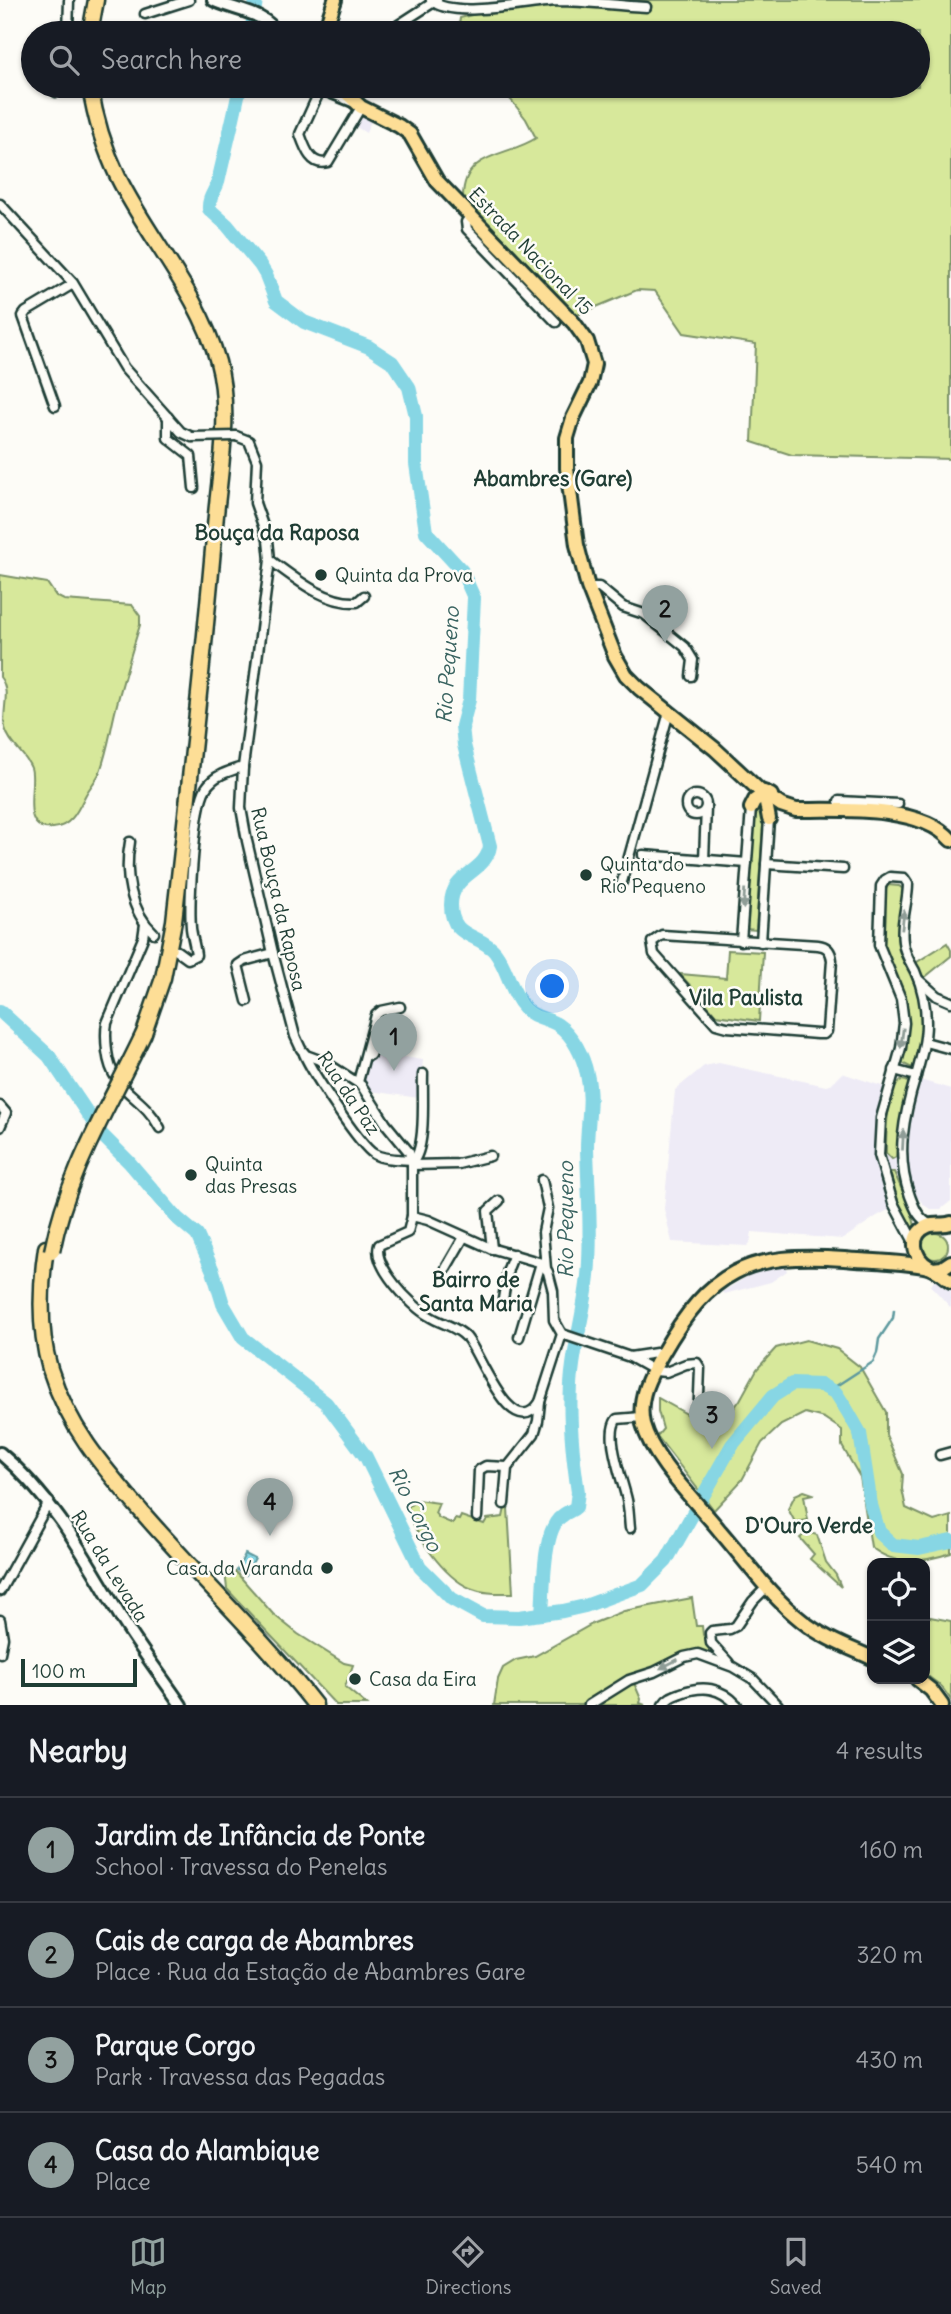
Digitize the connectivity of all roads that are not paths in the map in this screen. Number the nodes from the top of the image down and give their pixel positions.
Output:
1 (69, 0) edge
2 (89, 0) edge
3 (96, 0) edge
4 (188, 0) edge
5 (213, 0) edge
6 (335, 0) edge
7 (434, 1) edge
8 (646, 7) dead end
9 (145, 14) dead end
10 (68, 21) edge
11 (85, 21) edge
12 (92, 21) edge
13 (266, 21) edge
14 (328, 21) edge
15 (404, 21) edge
16 (84, 98) edge
17 (93, 98) edge
18 (314, 98) edge
19 (344, 98) edge
20 (351, 98) edge
21 (357, 104) junction
22 (0, 204) edge
23 (471, 216) junction
24 (73, 284) junction
25 (556, 322) dead end
26 (55, 406) dead end
27 (168, 417) junction
28 (194, 488) dead end
29 (270, 560) junction
30 (588, 587) junction
31 (364, 596) dead end
32 (691, 676) dead end
33 (668, 711) junction
34 (243, 767) junction
35 (749, 777) junction
36 (764, 794) junction
37 (839, 801) dead end
38 (898, 804) dead end
39 (789, 805) junction
40 (706, 807) junction
41 (751, 808) junction
42 (887, 809) junction
43 (696, 816) junction
44 (769, 819) junction
45 (706, 822) junction
46 (951, 840) edge
47 (130, 842) dead end
48 (643, 855) dead end
49 (704, 860) junction
50 (747, 863) junction
51 (766, 864) junction
52 (842, 869) dead end
53 (622, 882) dead end
54 (145, 924) junction
55 (155, 933) dead end
56 (741, 941) junction
57 (761, 942) junction
58 (177, 951) dead end
59 (273, 953) junction
60 (918, 978) junction
61 (247, 1001) dead end
62 (951, 1002) edge
63 (400, 1007) dead end
64 (141, 1032) junction
65 (925, 1042) junction
66 (392, 1046) dead end
67 (951, 1049) edge
68 (302, 1051) junction
69 (894, 1070) junction
70 (423, 1074) dead end
71 (916, 1076) junction
72 (360, 1084) junction
73 (0, 1106) edge
74 (0, 1127) edge
75 (160, 1128) dead end
76 (490, 1156) dead end
77 (412, 1163) junction
78 (542, 1180) dead end
79 (499, 1201) dead end
80 (412, 1216) junction
81 (944, 1226) edge
82 (464, 1237) junction
83 (915, 1245) junction
84 (492, 1249) junction
85 (49, 1250) junction
86 (514, 1254) junction
87 (951, 1262) edge
88 (888, 1263) junction
89 (544, 1266) junction
90 (446, 1268) dead end
91 (931, 1268) junction
92 (951, 1281) edge
93 (503, 1299) dead end
94 (562, 1334) junction
95 (519, 1337) dead end
96 (663, 1352) junction
97 (630, 1357) junction
98 (653, 1371) junction
99 (540, 1402) junction
100 (642, 1417) junction
101 (698, 1421) dead end
102 (951, 1452) edge
103 (0, 1453) edge
104 (940, 1455) dead end
105 (507, 1467) junction
106 (49, 1502) junction
107 (504, 1504) dead end
108 (477, 1517) dead end
109 (630, 1528) dead end
110 (767, 1587) junction
111 (0, 1591) edge
112 (0, 1620) edge
113 (0, 1653) edge
114 (867, 1656) edge
115 (733, 1667) junction
116 (923, 1684) edge
117 (733, 1704) edge
118 (181, 1705) edge
119 (315, 1705) edge
120 (323, 1705) edge
121 (589, 1705) edge
122 (663, 1705) edge
123 (778, 1705) edge
124 (942, 1705) edge

1 - 10 street
2 - 11 highway
3 - 12 highway
4 - 9 street
5 - 13 street
6 - 14 main road
7 - 8 street
7 - 15 street
16 - 64 highway
17 - 64 highway
18 - 21 street
19 - 21 street
20 - 21 main road, Estrada Nacional 15
21 - 23 main road, Estrada Nacional 15
22 - 24 street
23 - 25 street
23 - 30 main road, Estrada Nacional 15
24 - 26 street
24 - 27 street
27 - 28 street
27 - 29 street, Rua Bouça da Raposa, bridge
29 - 31 street
29 - 34 street, Rua Bouça da Raposa
30 - 32 street
30 - 33 main road, Estrada Nacional 15
33 - 35 main road, Estrada Nacional 15
33 - 53 street
34 - 58 street
34 - 59 street, Rua Bouça da Raposa
35 - 36 main road
35 - 39 main road
35 - 41 main road
36 - 39 main road
36 - 41 main road
36 - 44 main road
37 - 42 street
38 - 42 street
39 - 42 main road
39 - 44 main road
40 - 43 street
40 - 43 street
40 - 45 street
41 - 50 street
42 - 46 main road
43 - 45 street
44 - 51 street
45 - 49 street
47 - 54 street
48 - 49 street
49 - 50 street
50 -> 56 street
51 - 52 street
51 - 57 street
54 - 55 street
54 - 75 street
56 - 57 street
56 - 57 street
59 - 61 street
59 - 68 street, Rua Bouça da Raposa
60 - 62 street
60 - 65 street
60 -> 69 street
63 - 72 street
64 - 85 highway, bridge
65 - 67 street
65 - 71 street
66 - 72 street
68 - 72 street
68 - 77 street, Rua da Paz
69 - 71 street
69 - 83 street
70 - 77 street
81 -> 71 street
72 - 77 street
73 - 74 street
76 - 77 street, Rua da Paz
77 - 80 street
78 - 89 street
79 - 84 street
80 - 82 street
80 - 99 street
81 - 83 main road
82 - 84 street
82 - 90 street
83 - 88 main road
83 - 91 main road
84 - 86 street
85 - 119 highway
85 - 120 highway
86 - 89 street
86 - 93 street
87 - 91 main road
88 - 91 main road
88 - 96 main road
89 - 94 street
89 - 95 street
91 - 92 main road
94 - 97 street
94 - 99 street
96 - 97 street
96 - 98 main road
97 - 98 street
98 - 100 main road
98 - 101 street
99 - 105 street
100 - 109 street
100 - 110 main road
102 - 104 street
103 - 106 street, Rua da Levada
105 - 107 street
105 - 108 street
106 - 111 street
106 - 118 street, Rua da Levada
110 - 114 main road
110 - 115 street
112 - 113 street
115 -> 121 street
115 - 123 street
116 - 124 main road
117 - 122 street

